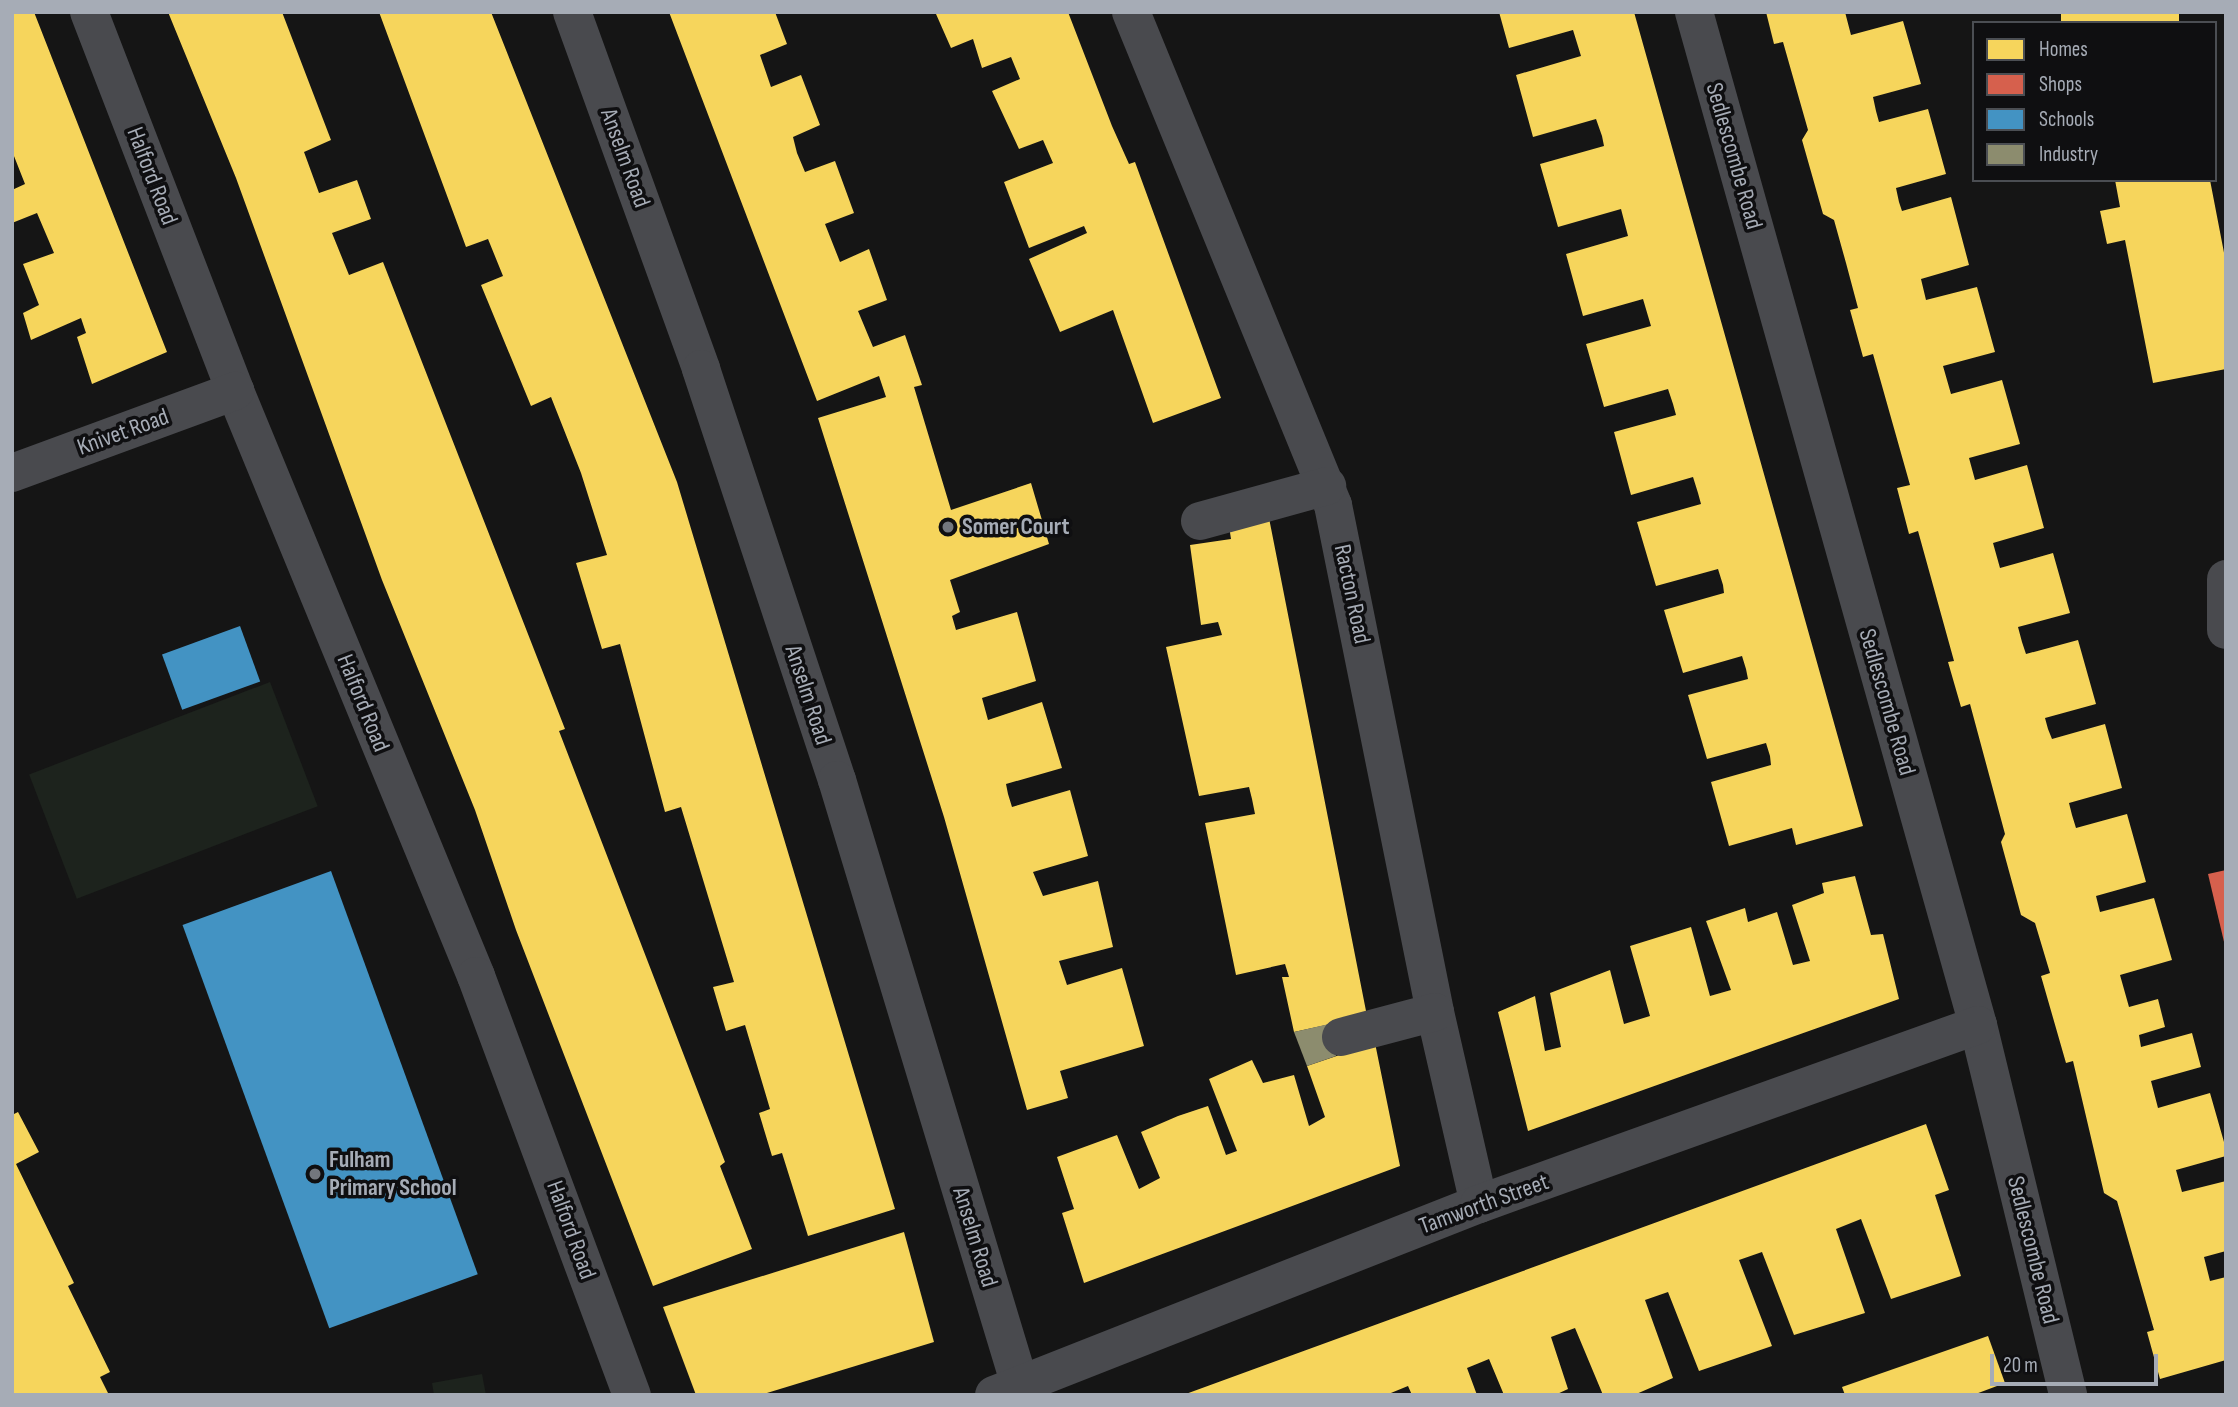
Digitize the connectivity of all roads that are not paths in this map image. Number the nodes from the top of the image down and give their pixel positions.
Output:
1 (89, 12) edge
2 (572, 12) edge
3 (1131, 12) edge
4 (1694, 12) edge
5 (235, 391) junction
6 (12, 473) edge
7 (1327, 486) junction
8 (1200, 521) dead end
9 (2226, 579) edge
10 (2226, 629) edge
11 (1435, 1012) junction
12 (1978, 1025) junction
13 (1341, 1037) dead end
14 (1479, 1204) junction
15 (1007, 1390) edge
16 (632, 1395) edge
17 (2068, 1395) edge

1 - 5 street, Halford Road
2 - 15 street, Anselm Road
3 - 7 street, Racton Road
4 - 12 street, Sedlescombe Road
5 - 6 street, Knivet Road
5 - 16 street, Halford Road
7 - 8 street
7 - 11 street, Racton Road
9 - 10 street
11 - 13 street
11 - 14 street, Racton Road
12 - 14 street, Tamworth Street
12 - 17 street, Sedlescombe Road
14 - 15 street, Tamworth Street

